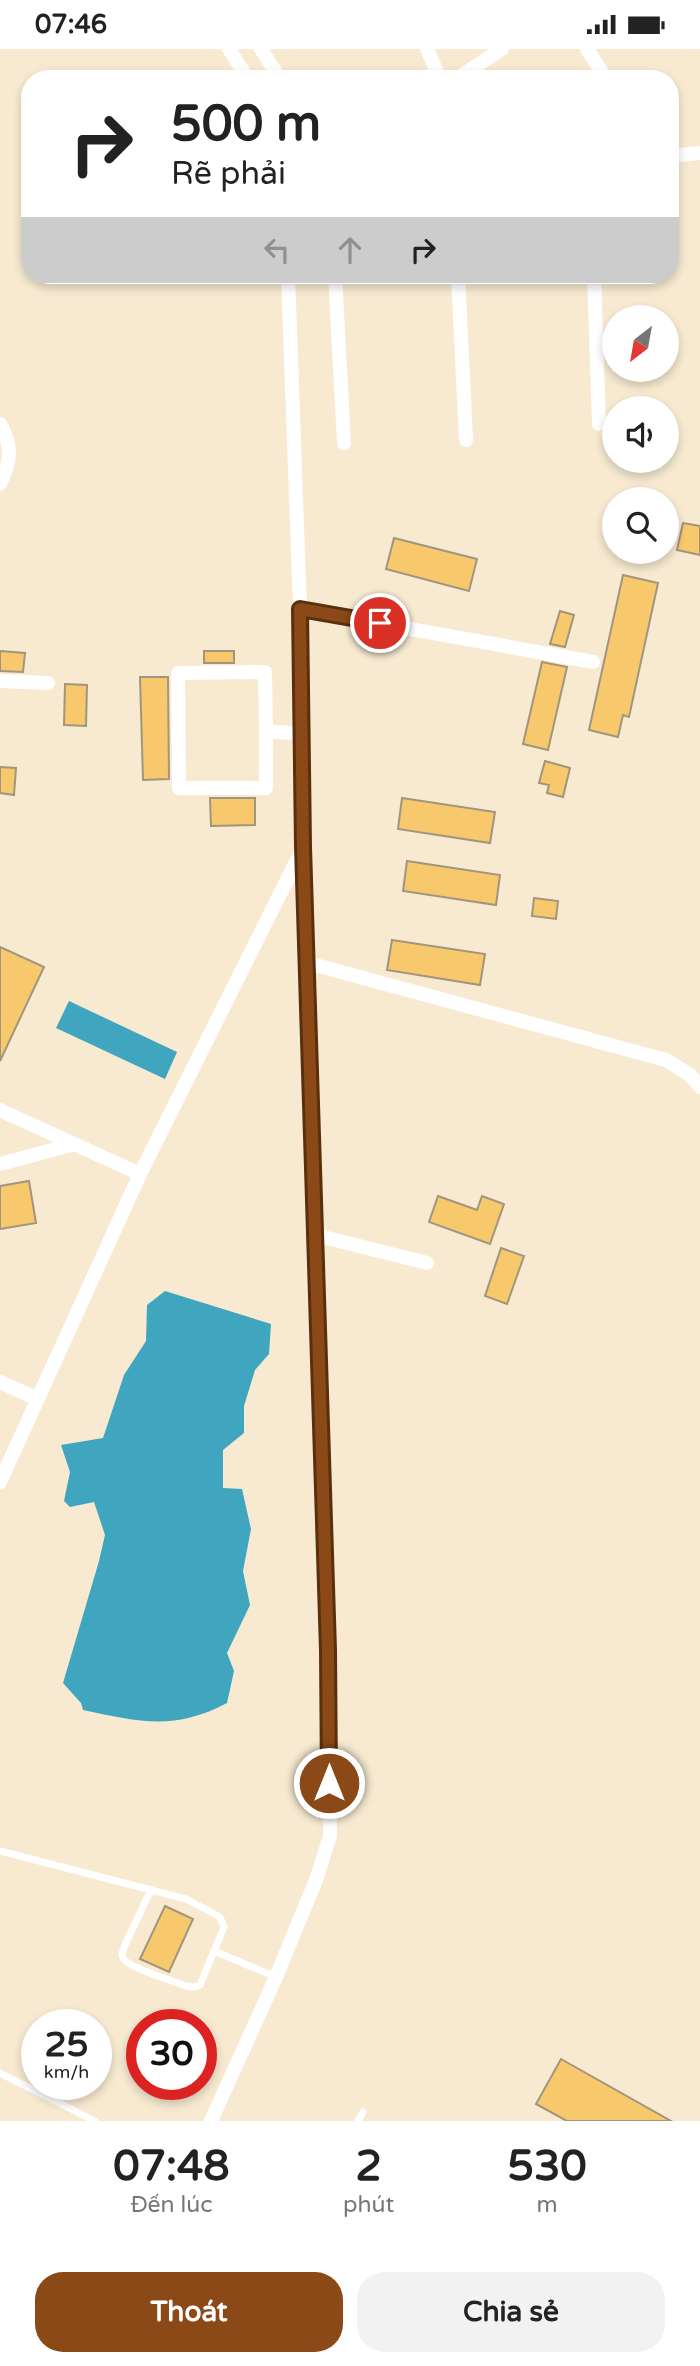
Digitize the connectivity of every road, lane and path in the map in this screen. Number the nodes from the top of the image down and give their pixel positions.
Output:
1 (229, 49) edge
2 (261, 49) edge
3 (427, 49) edge
4 (502, 49) edge
5 (587, 49) edge
6 (242, 70) edge
7 (274, 70) edge
8 (436, 70) edge
9 (470, 70) edge
10 (600, 70) edge
11 (700, 153) edge
12 (679, 155) edge
13 (288, 284) edge
14 (335, 284) edge
15 (458, 284) edge
16 (594, 284) edge
17 (0, 424) edge
18 (599, 424) dead end
19 (466, 440) dead end
20 (344, 443) dead end
21 (0, 484) edge
22 (300, 609) junction
23 (593, 662) dead end
24 (0, 681) edge
25 (48, 683) dead end
26 (266, 731) junction
27 (302, 734) junction
28 (303, 847) junction
29 (308, 963) junction
30 (700, 1087) edge
31 (0, 1110) edge
32 (75, 1144) junction
33 (0, 1164) edge
34 (140, 1174) junction
35 (315, 1235) junction
36 (427, 1263) dead end
37 (0, 1382) edge
38 (38, 1398) junction
39 (0, 1482) edge
40 (0, 1851) edge
41 (153, 1890) junction
42 (214, 1951) junction
43 (276, 1977) junction
44 (0, 2073) edge
45 (363, 2112) dead end
46 (95, 2121) edge
47 (211, 2121) edge
48 (358, 2121) edge

1 - 6 street
2 - 7 street
3 - 8 street
4 - 9 street
5 - 10 street
11 - 12 street
13 - 22 street
14 - 20 street
15 - 19 street
16 - 18 street
17 - 21 street
22 - 23 street
22 - 27 street
24 - 25 street
26 - 26 street
26 - 27 street
27 - 28 street
28 - 29 street
28 - 34 street
29 - 30 street
29 - 35 street
31 - 32 street
32 - 33 street
32 - 34 street
34 - 38 street
35 - 36 street
35 - 43 street
37 - 38 street
38 - 39 street
40 - 41 lane
41 - 42 lane
41 - 42 lane
42 - 43 lane
43 - 47 street
44 - 46 lane
45 - 48 lane

